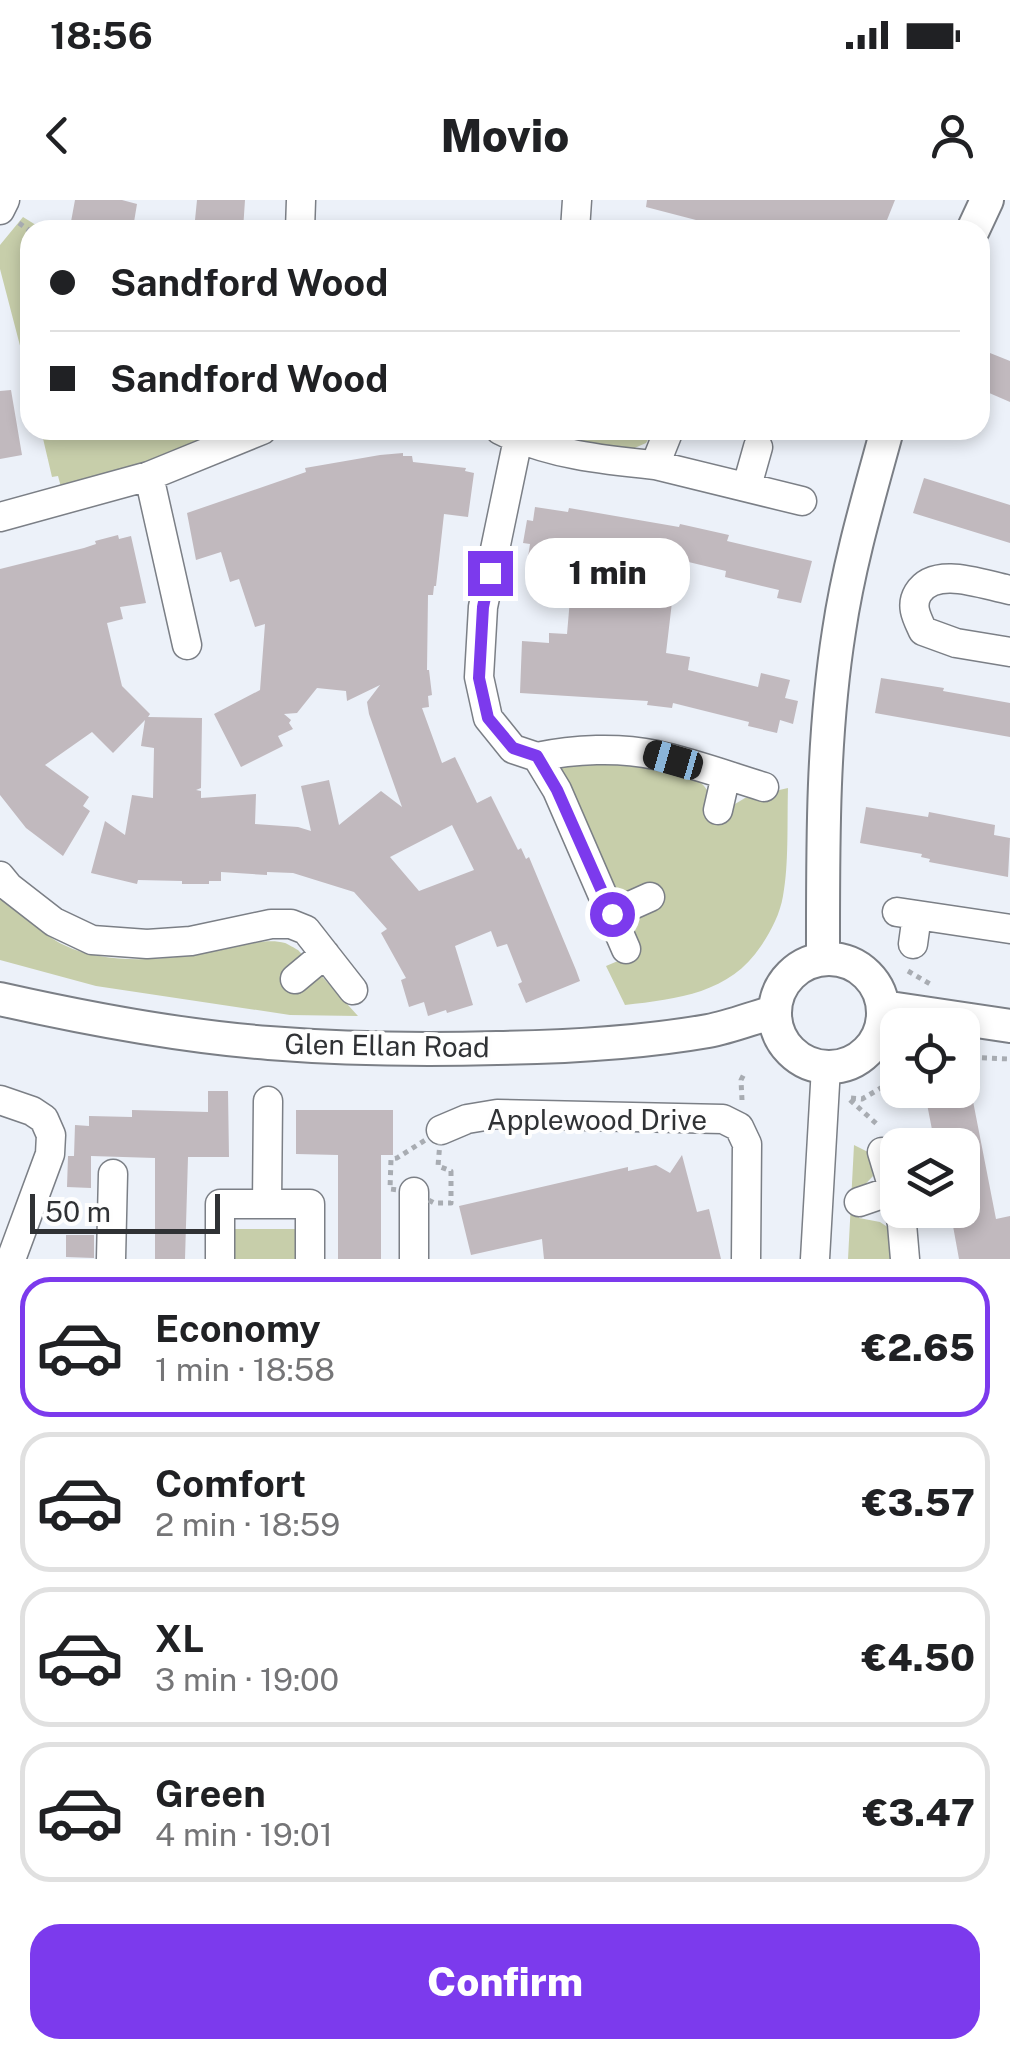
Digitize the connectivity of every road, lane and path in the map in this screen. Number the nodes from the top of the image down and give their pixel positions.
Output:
1 (5, 200) edge
2 (0, 210) edge
3 (237, 440) edge
4 (508, 440) edge
5 (530, 440) edge
6 (665, 440) edge
7 (883, 440) edge
8 (758, 447) dead end
9 (656, 465) junction
10 (149, 476) junction
11 (747, 486) junction
12 (802, 501) dead end
13 (0, 516) edge
14 (1010, 590) edge
15 (188, 645) dead end
16 (1010, 652) edge
17 (537, 756) junction
18 (726, 775) junction
19 (764, 787) dead end
20 (718, 810) dead end
21 (0, 876) edge
22 (650, 897) dead end
23 (612, 914) junction
24 (1010, 929) edge
25 (914, 944) dead end
26 (626, 949) dead end
27 (325, 954) junction
28 (823, 958) junction
29 (295, 979) dead end
30 (353, 990) dead end
31 (0, 999) edge
32 (884, 1007) junction
33 (774, 1012) junction
34 (1010, 1026) edge
35 (980, 1058) edge
36 (1010, 1060) edge
37 (825, 1082) junction
38 (880, 1088) edge
39 (0, 1100) edge
40 (268, 1102) dead end
41 (442, 1130) junction
42 (113, 1174) dead end
43 (414, 1192) junction
44 (859, 1202) dead end
45 (880, 1202) edge
46 (267, 1204) junction
47 (902, 1228) edge
48 (13, 1254) edge
49 (111, 1259) edge
50 (220, 1259) edge
51 (310, 1259) edge
52 (414, 1259) edge
53 (746, 1259) edge
54 (815, 1259) edge
55 (904, 1259) edge

1 - 2 street
3 - 10 street
4 - 17 street
5 - 9 street
6 - 9 street
7 - 28 street
8 - 11 street
9 - 11 street
10 - 13 street
10 - 15 street
11 - 12 street
14 - 16 street
17 - 18 street
17 - 23 street
18 - 19 street
18 - 20 street
21 - 27 street
22 - 23 street
23 - 26 street
24 - 25 street
27 - 29 street
27 - 30 street
28 - 32 street
28 - 33 street
31 - 33 street, Glen Ellan Road
32 - 34 street
32 - 37 street
33 - 37 street
35 - 36 path
37 - 38 path
37 - 54 street
39 - 48 street
40 - 46 street
41 - 43 path
41 - 43 path
41 - 53 street, Applewood Drive
42 - 49 street
43 - 52 street
44 - 45 street
46 - 50 street
46 - 51 street
47 - 55 street

